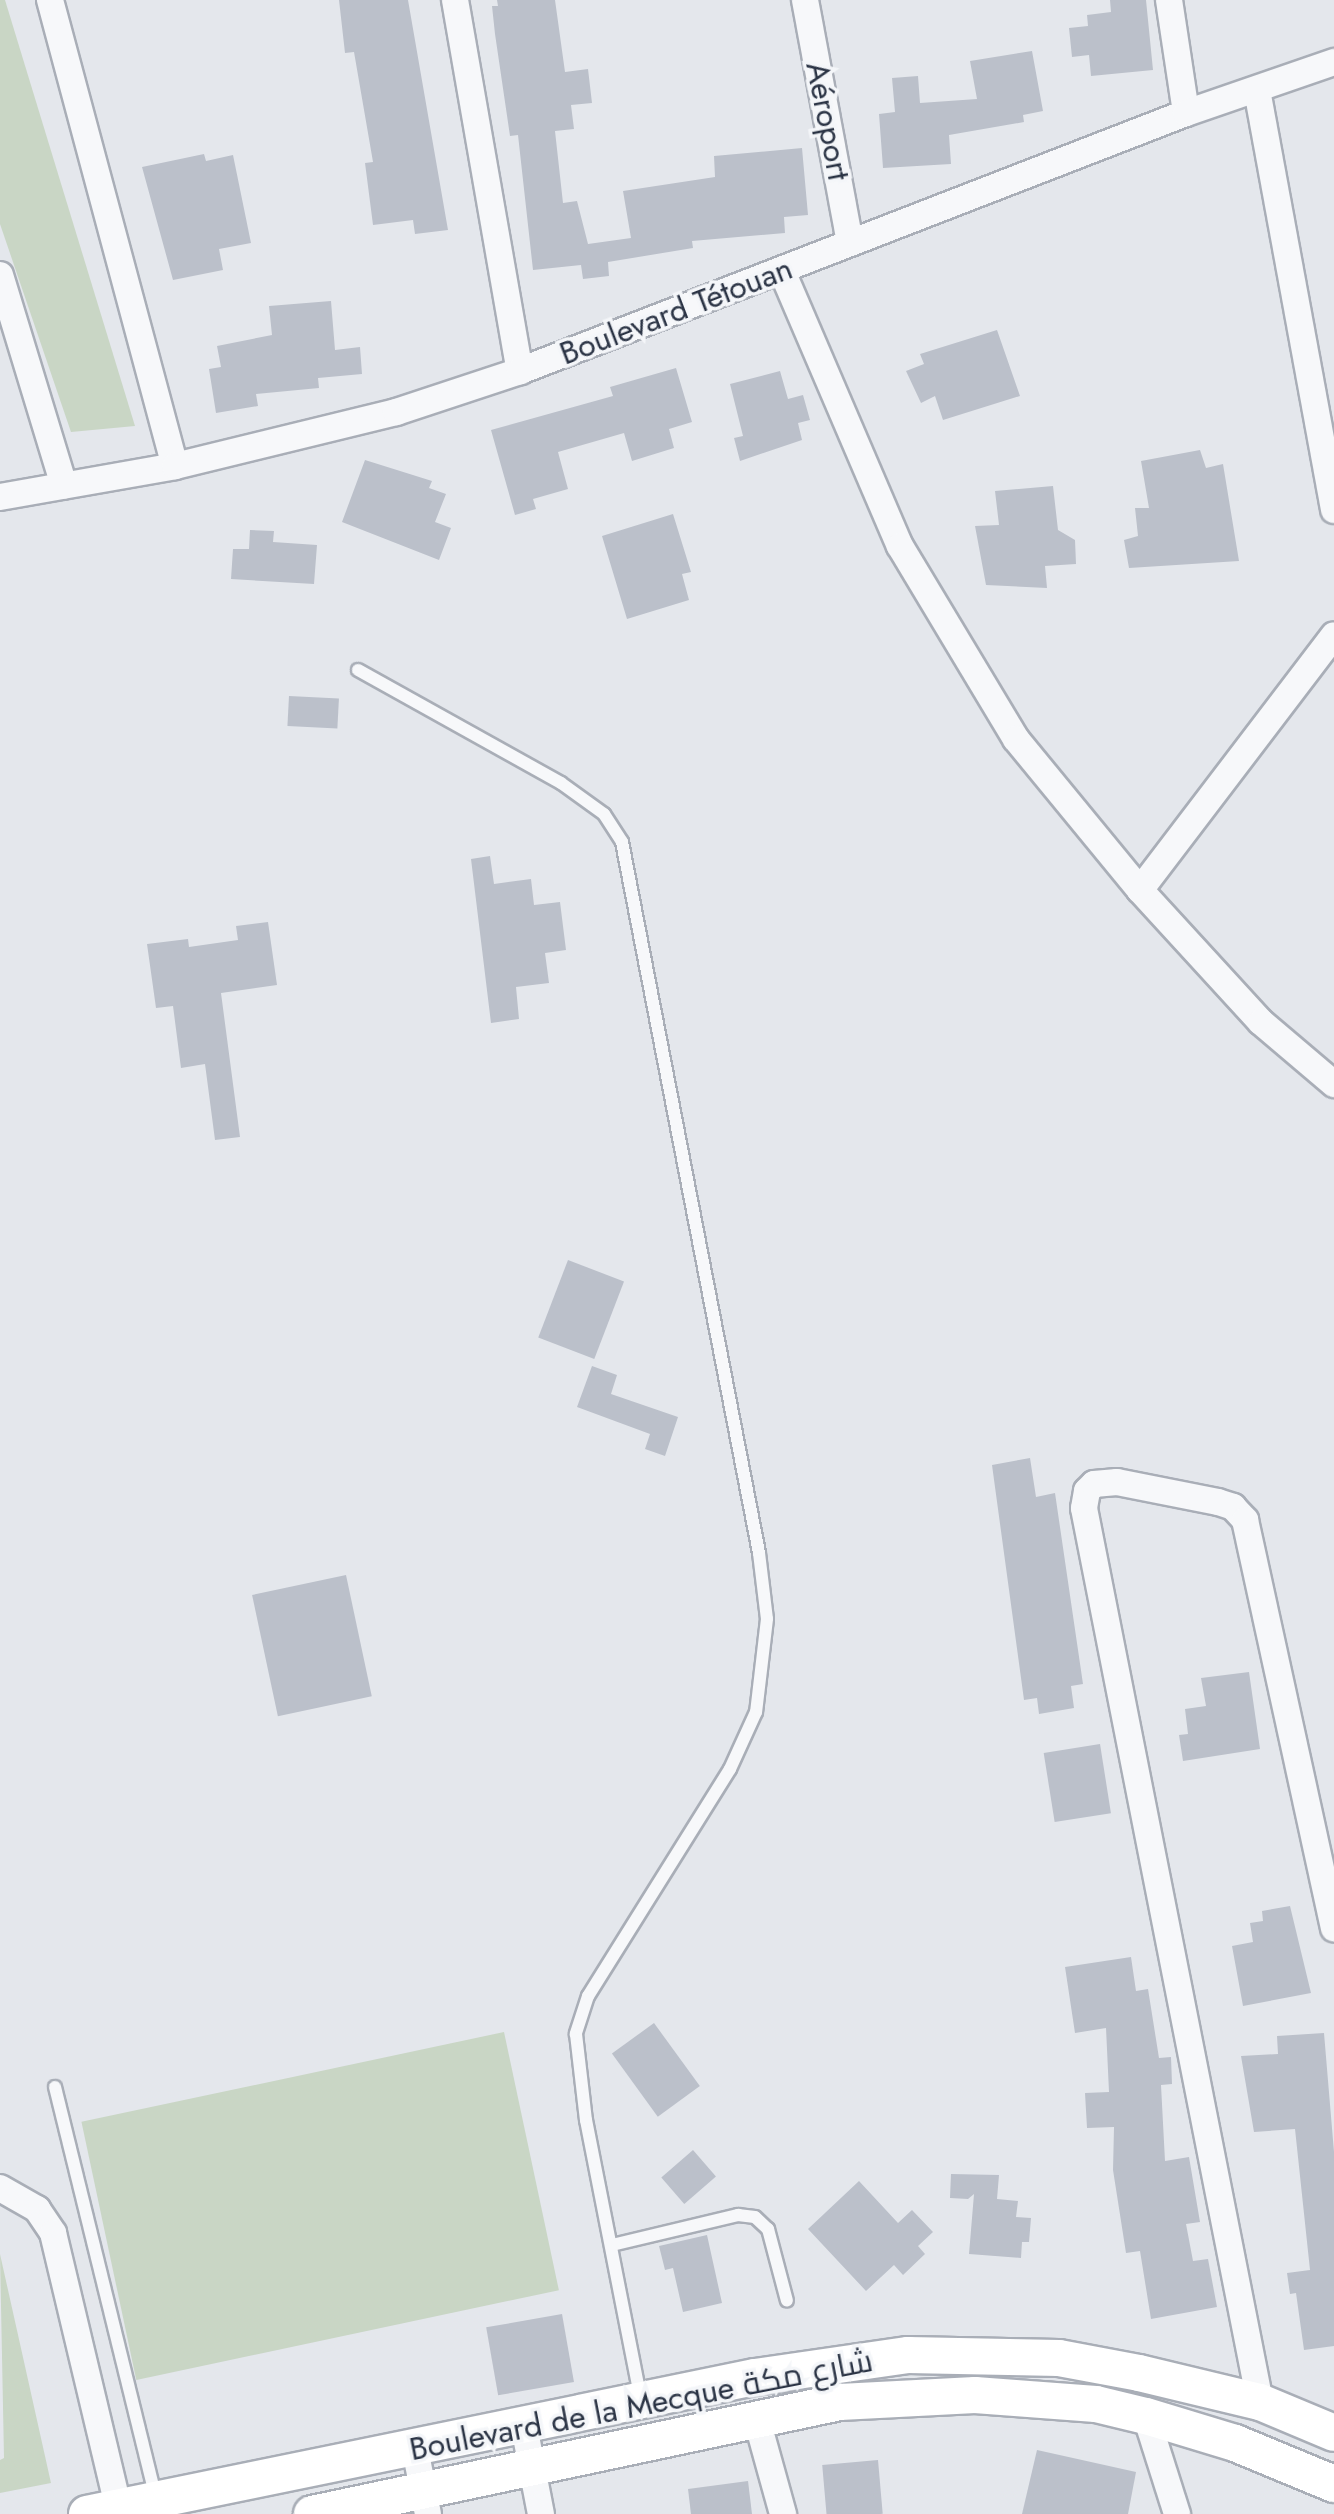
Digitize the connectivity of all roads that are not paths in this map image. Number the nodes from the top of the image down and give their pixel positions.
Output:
1 (50, 0) edge
2 (455, 0) edge
3 (805, 0) edge
4 (1169, 0) edge
5 (1334, 62) edge
6 (1257, 90) junction
7 (1186, 113) junction
8 (850, 243) junction
9 (782, 271) junction
10 (0, 275) edge
11 (520, 371) junction
12 (175, 466) junction
13 (64, 485) junction
14 (0, 497) edge
15 (1334, 510) edge
16 (1334, 635) edge
17 (358, 670) dead end
18 (1140, 890) junction
19 (1334, 1084) edge
20 (1334, 1928) edge
21 (55, 2087) dead end
22 (0, 2188) edge
23 (612, 2245) junction
24 (787, 2301) dead end
25 (1260, 2402) junction
26 (641, 2403) junction
27 (1146, 2416) junction
28 (757, 2420) junction
29 (524, 2426) junction
30 (1334, 2433) edge
31 (415, 2449) junction
32 (533, 2470) junction
33 (1334, 2484) edge
34 (157, 2501) junction
35 (426, 2503) edge
36 (103, 2511) edge
37 (312, 2514) edge
38 (541, 2514) edge
39 (783, 2514) edge
40 (1177, 2514) edge

1 - 12 street
2 - 11 street
3 - 8 street, Aéroport
4 - 7 street
5 - 6 street, Boulevard Tétouan
6 - 7 street, Boulevard Tétouan
6 - 15 street
7 - 8 street, Boulevard Tétouan
8 - 9 street, Boulevard Tétouan
9 - 11 street, Boulevard Tétouan
9 - 18 street
10 - 13 street
11 - 12 street, Boulevard Tétouan
12 - 13 street, Boulevard Tétouan
13 - 14 street, Boulevard Tétouan
16 - 18 street
17 - 23 lane
18 - 19 street
20 - 25 street
21 - 34 lane
22 - 36 street
23 - 24 lane
23 - 26 lane
25 - 26 main road, Boulevard de la Mecque شارع مكة
25 - 30 main road, Boulevard de la Mecque شارع مكة
26 - 29 main road, Boulevard de la Mecque شارع مكة
27 - 28 main road, Boulevard de la Mecque شارع مكة
27 - 33 main road, Boulevard de la Mecque شارع مكة
27 - 40 street
28 - 32 main road, Boulevard de la Mecque شارع مكة
28 - 39 street
29 - 31 main road, Boulevard de la Mecque شارع مكة
29 - 32 street
31 - 34 main road, Boulevard de la Mecque شارع مكة
31 - 35 street
32 - 35 main road, Boulevard de la Mecque شارع مكة
32 - 38 street
34 - 36 main road, Boulevard de la Mecque شارع مكة
35 - 37 main road, Boulevard de la Mecque شارع مكة

